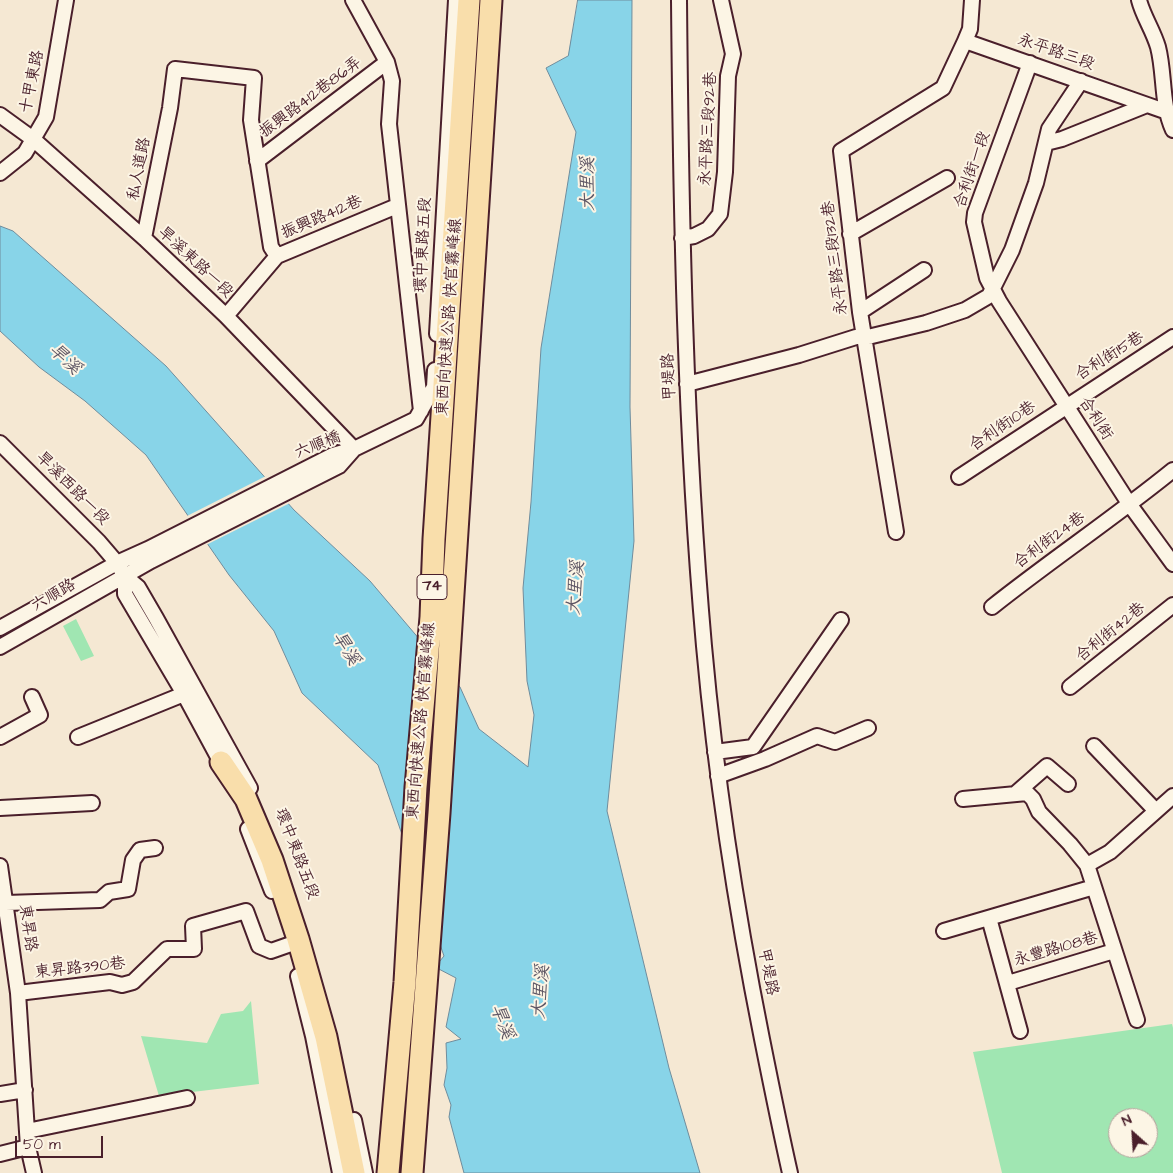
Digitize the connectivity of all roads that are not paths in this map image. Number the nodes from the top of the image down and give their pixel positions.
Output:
1 (66, 0) edge
2 (353, 0) edge
3 (456, 0) edge
4 (470, 0) edge
5 (491, 0) edge
6 (679, 0) edge
7 (721, 0) edge
8 (972, 0) edge
9 (1139, 0) edge
10 (966, 41) junction
11 (386, 62) junction
12 (1030, 63) junction
13 (1081, 81) junction
14 (1147, 104) junction
15 (1170, 113) edge
16 (0, 116) edge
17 (1173, 130) edge
18 (33, 140) junction
19 (1046, 143) junction
20 (257, 161) junction
21 (0, 173) edge
22 (947, 178) dead end
23 (397, 206) junction
24 (850, 234) junction
25 (144, 238) junction
26 (682, 238) junction
27 (277, 256) junction
28 (924, 270) dead end
29 (993, 290) junction
30 (860, 312) junction
31 (226, 316) junction
32 (863, 337) junction
33 (1173, 337) edge
34 (687, 384) junction
35 (1066, 406) junction
36 (421, 411) junction
37 (0, 443) edge
38 (354, 449) junction
39 (1173, 470) edge
40 (959, 477) dead end
41 (1130, 505) junction
42 (896, 532) dead end
43 (117, 563) junction
44 (1173, 564) edge
45 (125, 576) junction
46 (1173, 605) edge
47 (992, 607) dead end
48 (841, 620) dead end
49 (0, 628) edge
50 (0, 647) edge
51 (1070, 688) dead end
52 (184, 694) junction
53 (32, 697) dead end
54 (868, 728) dead end
55 (0, 737) edge
56 (78, 737) dead end
57 (1094, 746) dead end
58 (715, 752) junction
59 (221, 762) joint
60 (718, 776) junction
61 (1068, 784) dead end
62 (1015, 794) junction
63 (1173, 796) edge
64 (963, 799) dead end
65 (92, 803) dead end
66 (0, 808) edge
67 (1156, 811) junction
68 (155, 848) dead end
69 (1087, 865) junction
70 (0, 866) edge
71 (1094, 887) junction
72 (6, 903) junction
73 (989, 918) junction
74 (944, 931) dead end
75 (294, 941) junction
76 (1114, 951) junction
77 (1008, 983) junction
78 (18, 993) junction
79 (1137, 1020) dead end
80 (1020, 1031) dead end
81 (25, 1090) junction
82 (0, 1094) edge
83 (187, 1098) dead end
84 (27, 1131) junction
85 (28, 1148) junction
86 (0, 1154) edge
87 (34, 1173) edge
88 (340, 1173) edge
89 (354, 1173) edge
90 (365, 1173) edge
91 (388, 1173) edge
92 (412, 1173) edge
93 (790, 1173) edge

1 - 18 street, 十甲東路
2 - 11 street
3 - 36 street, 環中東路五段
4 - 91 highway, 東西向快速公路 快官霧峰線 / 74
5 - 92 highway, 東西向快速公路 快官霧峰線 / 74
6 - 26 street, 甲堤路
7 - 26 street, 永平路三段92巷
8 - 10 street
9 - 15 street
10 - 12 street, 永平路三段
10 - 24 street, 永平路三段132巷
11 - 20 street, 振興路412巷86弄
11 - 23 street
12 - 13 street, 永平路三段
12 - 29 street, 合利街一段
13 - 14 street, 永平路三段
13 - 19 street
14 - 15 street, 永平路三段
14 - 19 street
15 - 17 street
16 - 18 street, 旱溪東路一段
18 - 21 street, 十甲東路
18 - 25 street, 旱溪東路一段
19 - 29 street
20 - 25 street, 私人道路
20 - 27 street
22 - 24 street
23 - 27 street, 振興路412巷
23 - 36 street
24 - 30 street, 永平路三段132巷
25 - 31 street, 旱溪東路一段
26 - 34 street, 甲堤路
27 - 31 street, 振興路412巷
28 - 30 street
29 - 32 street
29 - 35 street, 合利街
30 - 32 street, 永平路三段132巷
31 - 38 street, 旱溪東路一段
32 - 34 street
32 - 42 street, 永平路三段132巷
33 - 35 street, 合利街15巷
34 - 58 street, 甲堤路
35 - 40 street, 合利街10巷
35 - 41 street, 合利街
36 - 38 street, 環中東路五段
37 - 43 street, 旱溪西路一段
38 - 43 street, 六順橋
38 - 45 street, 六順橋
39 - 41 street, 合利街24巷
41 - 44 street, 合利街
41 - 47 street, 合利街24巷
43 - 45 street, 環中東路五段
43 - 49 street, 六順路
45 - 50 street, 六順路
45 - 52 street, 環中東路五段
45 - 90 street, 環中東路五段
46 - 51 street, 合利街42巷
48 - 58 street
52 - 56 street
52 - 59 street, 環中東路五段
53 - 55 street
54 - 60 street
57 - 67 street
58 - 60 street, 甲堤路
59 - 75 highway
60 - 93 street, 甲堤路
61 - 62 street
62 - 64 street
62 - 69 street, 永豐路108巷
63 - 67 street
65 - 66 street
67 - 69 street
68 - 72 street
69 - 71 street, 永豐路108巷
70 - 72 street, 東昇路
71 - 73 street
71 - 76 street, 永豐路108巷
72 - 78 street, 東昇路
73 - 74 street
73 - 77 street, 永豐路108巷
75 - 78 street, 東昇路390巷
75 - 88 street
75 - 89 highway
76 - 77 street, 永豐路108巷
76 - 79 street, 永豐路108巷
77 - 80 street, 永豐路108巷
78 - 81 street, 東昇路
81 - 82 street
81 - 84 street, 東昇路
83 - 84 street
84 - 85 street, 東昇路
85 - 86 street
85 - 87 street, 東昇路

